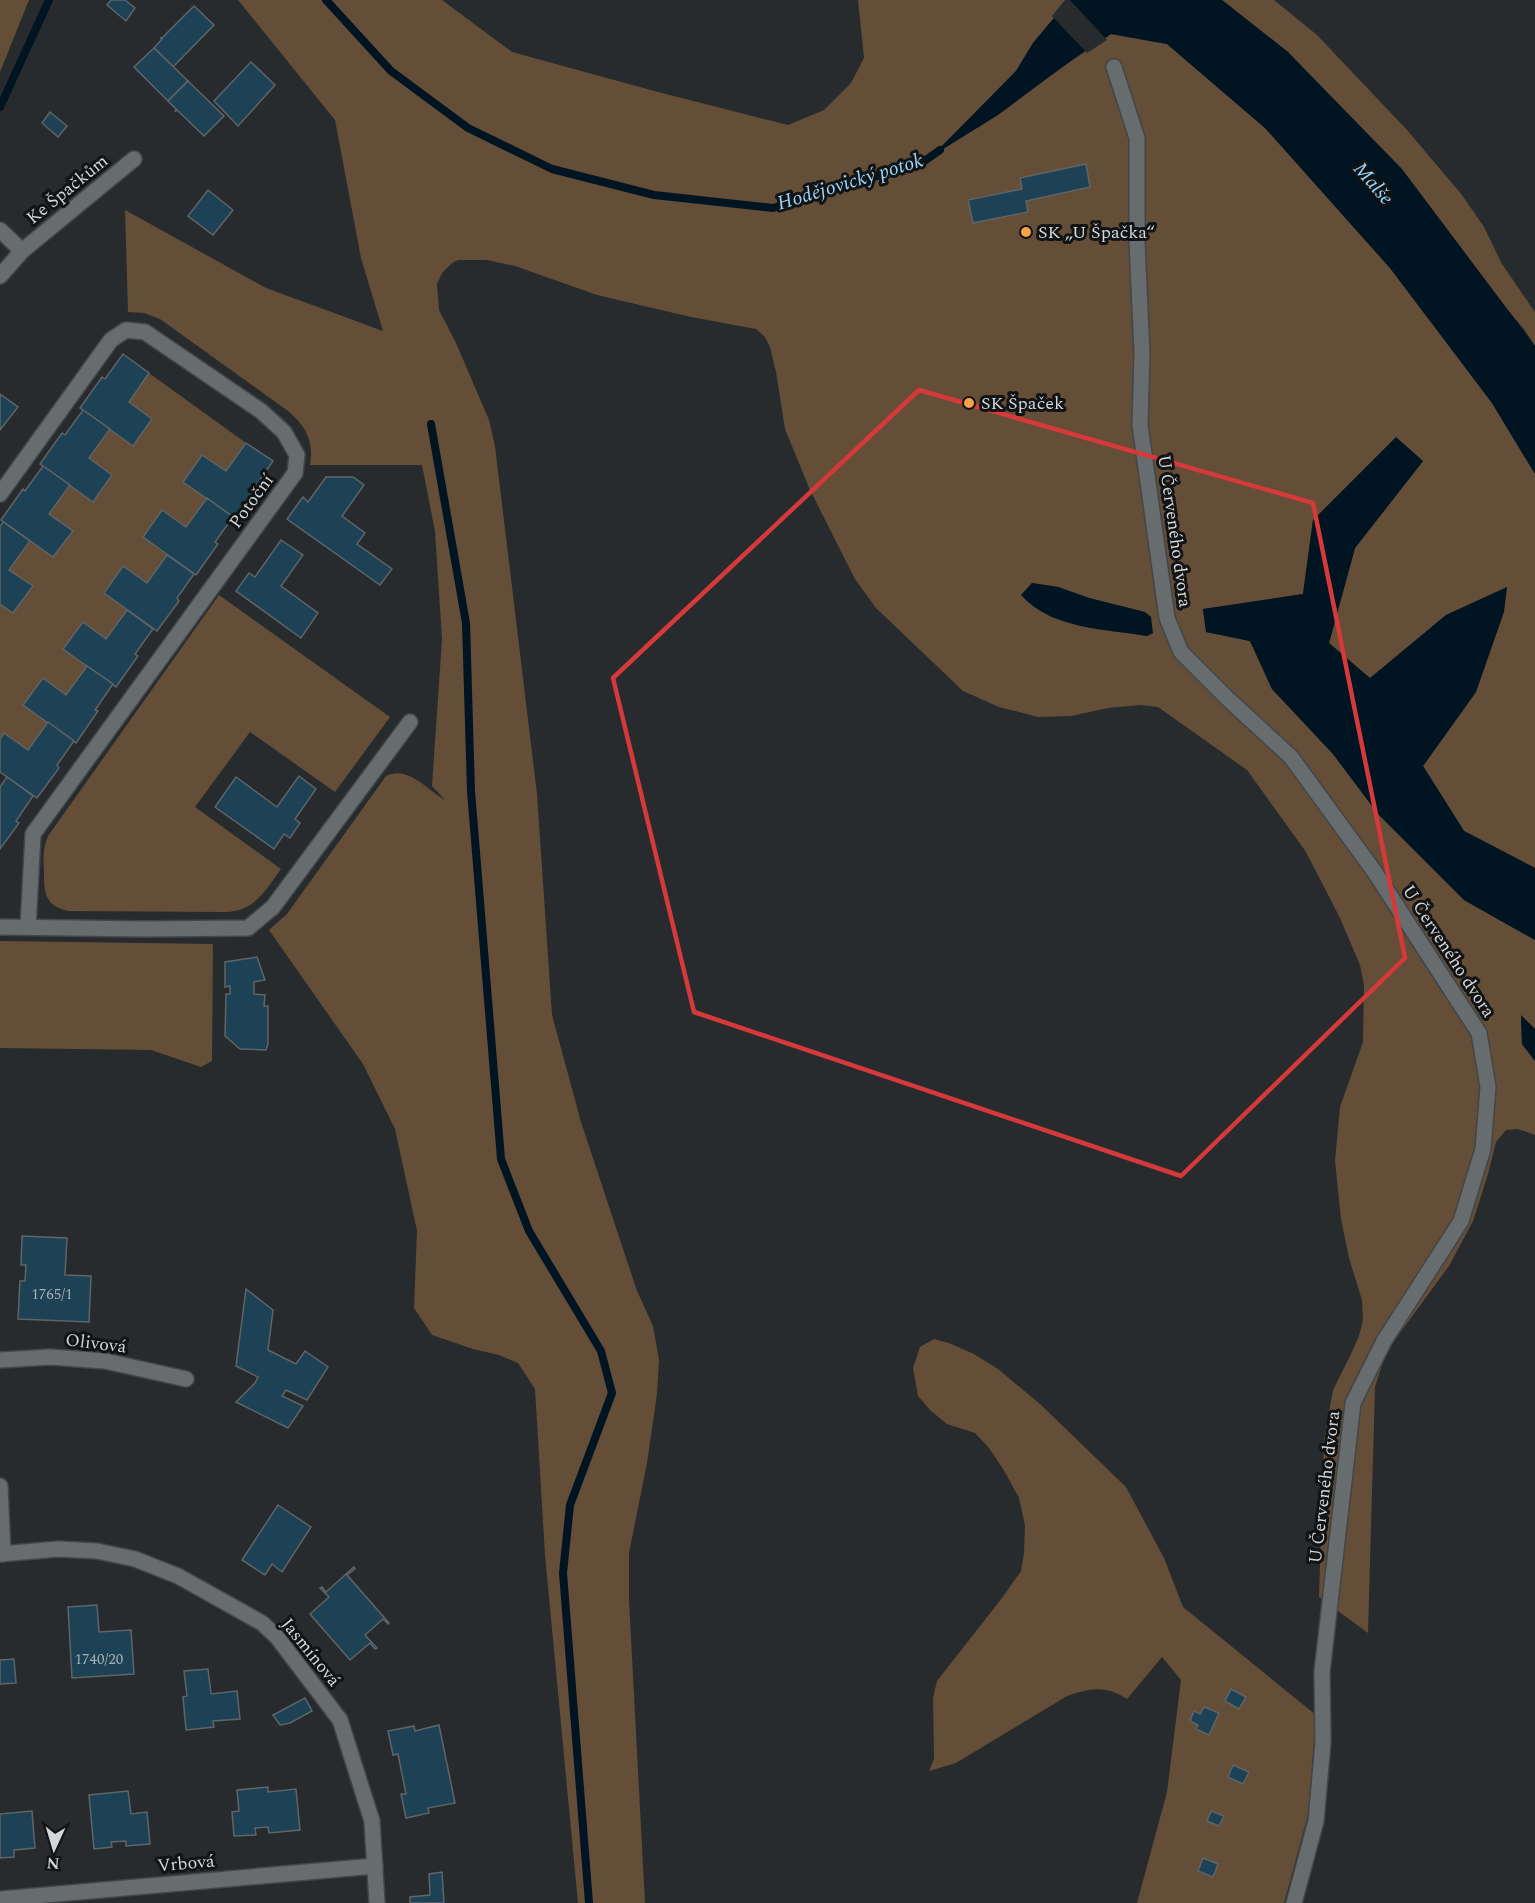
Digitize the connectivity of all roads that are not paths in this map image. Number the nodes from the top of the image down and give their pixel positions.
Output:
1 (1114, 67) dead end
2 (134, 159) dead end
3 (0, 230) edge
4 (22, 251) junction
5 (0, 276) edge
6 (0, 494) edge
7 (410, 722) dead end
8 (0, 927) edge
9 (28, 927) junction
10 (0, 1360) edge
11 (186, 1379) dead end
12 (0, 1486) edge
13 (2, 1554) edge
14 (375, 1866) junction
15 (0, 1899) edge
16 (377, 1903) edge
17 (1294, 1903) edge

1 - 17 street, U Červeného dvora
2 - 4 street, Ke Špačkům
3 - 4 street
4 - 5 street, Ke Špačkům
6 - 9 street, Potoční
7 - 9 street
8 - 9 street
10 - 11 street, Olivová
12 - 13 street
13 - 14 street, Jasmínová
14 - 15 street, Vrbová
14 - 16 street, Jasmínová

